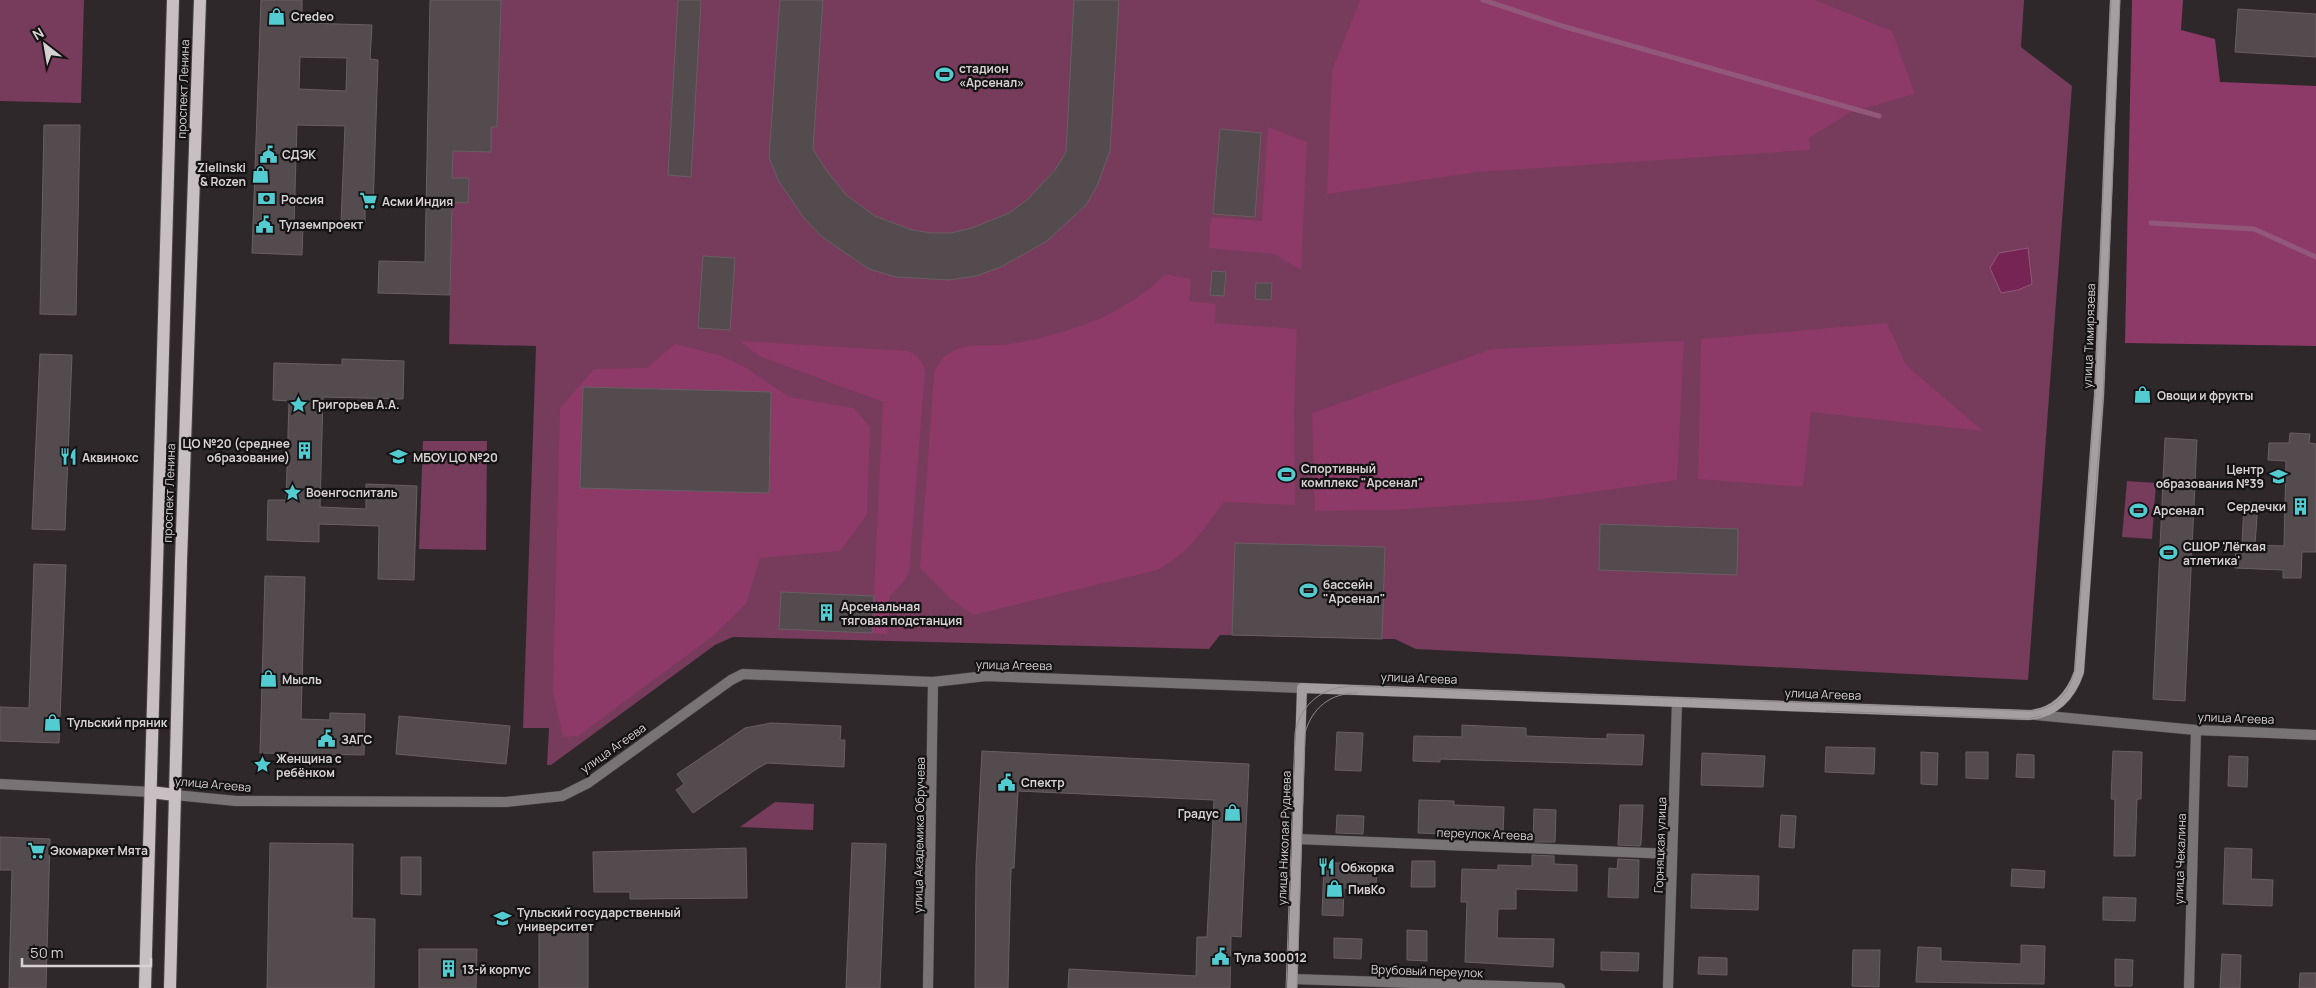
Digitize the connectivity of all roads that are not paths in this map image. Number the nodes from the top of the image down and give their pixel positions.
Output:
1 (173, 0) edge
2 (200, 0) edge
3 (2115, 0) edge
4 (2079, 672) joint
5 (933, 682) junction
6 (1302, 688) junction
7 (1677, 702) junction
8 (2036, 715) junction
9 (2196, 730) junction
10 (2316, 735) edge
11 (0, 784) edge
12 (151, 792) junction
13 (175, 795) junction
14 (1297, 839) junction
15 (1672, 854) junction
16 (1292, 983) edge
17 (145, 988) edge
18 (170, 988) edge
19 (928, 988) edge
20 (1560, 988) edge
21 (1668, 988) edge
22 (2189, 988) edge

1 - 12 main road, проспект Ленина
2 - 13 main road, проспект Ленина
3 - 4 street, улица Тимирязева
4 - 8 street, улица Агеева
5 - 6 street, улица Агеева
5 - 13 street, улица Агеева
5 - 19 street, улица Академика Обручева
6 - 7 street, улица Агеева
6 - 14 street, улица Николая Руднева
7 - 8 street, улица Агеева
7 - 15 street, Горняцкая улица
8 - 9 street, улица Агеева
9 - 10 street, улица Агеева
9 - 22 street, улица Чекалина
11 - 12 street, улица Агеева
12 - 13 main road, улица Агеева
12 - 17 main road, проспект Ленина
13 - 18 main road, проспект Ленина
14 - 15 street, переулок Агеева
14 - 16 street, улица Николая Руднева
15 - 21 street, Горняцкая улица
16 - 20 street, Врубовый переулок

